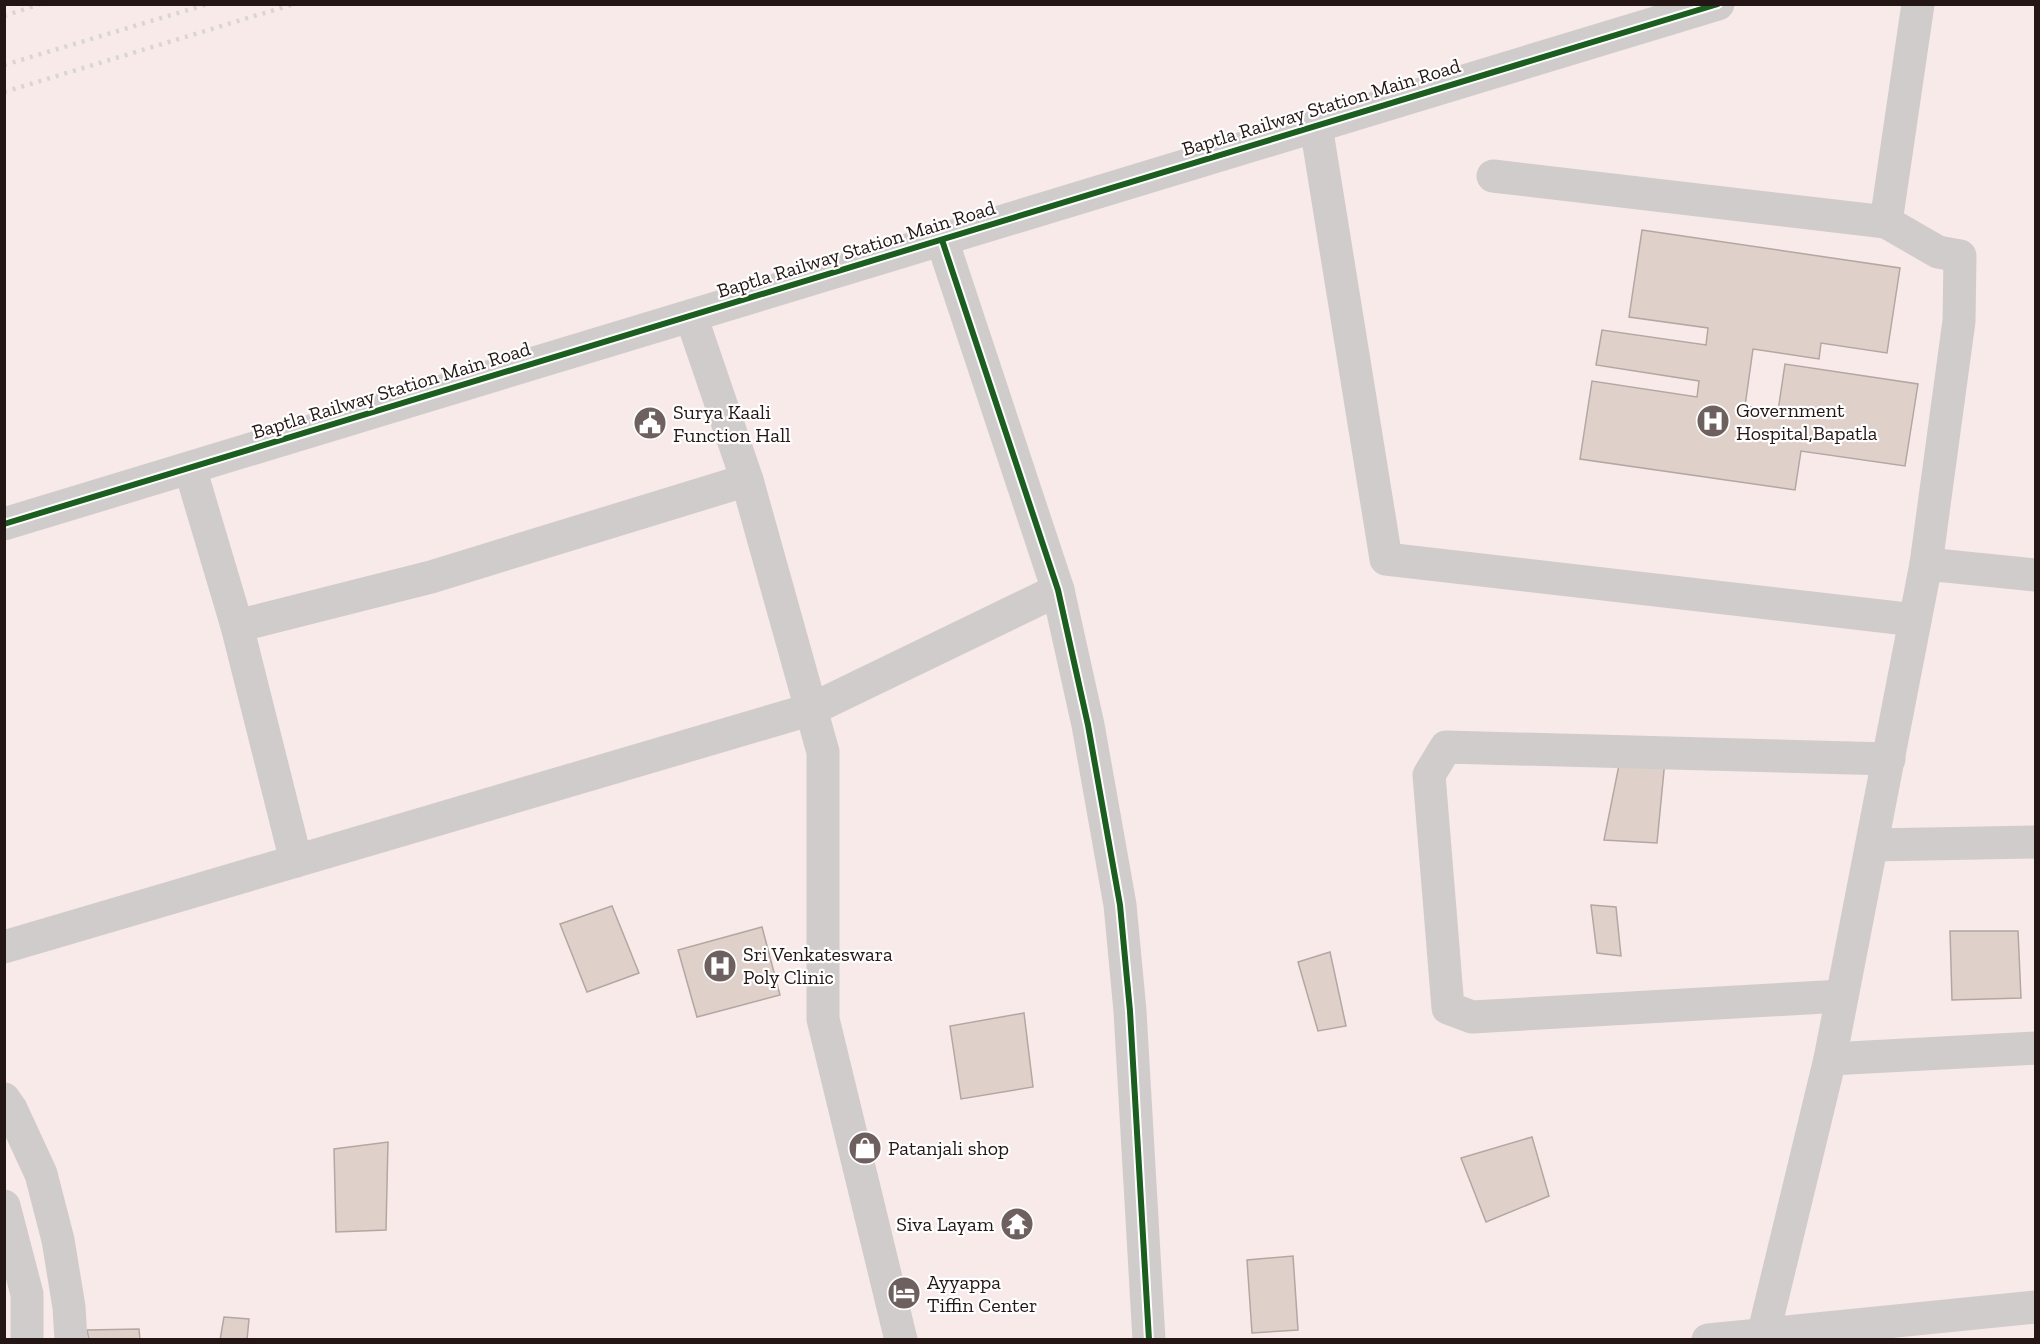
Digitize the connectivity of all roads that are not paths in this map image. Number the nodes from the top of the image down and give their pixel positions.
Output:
1 (1718, 4) edge
2 (1917, 4) edge
3 (1316, 126) junction
4 (1493, 176) dead end
5 (1886, 222) junction
6 (942, 240) junction
7 (691, 316) junction
8 (190, 468) junction
9 (747, 480) junction
10 (4, 524) edge
11 (1926, 564) junction
12 (2036, 576) edge
13 (1058, 590) junction
14 (1916, 620) junction
15 (237, 626) junction
16 (812, 709) junction
17 (1889, 759) junction
18 (2036, 842) edge
19 (1872, 845) junction
20 (296, 861) junction
21 (4, 947) edge
22 (1842, 996) junction
23 (2036, 1048) edge
24 (1830, 1059) junction
25 (4, 1100) edge
26 (4, 1206) edge
27 (2036, 1307) edge
28 (1762, 1337) edge
29 (27, 1340) edge
30 (71, 1340) edge
31 (901, 1340) edge
32 (1149, 1340) edge
33 (1708, 1340) edge

1 - 3 street, Baptla Railway Station Main Road
2 - 5 street
3 - 6 street, Baptla Railway Station Main Road
3 - 14 street
4 - 5 street
5 - 11 street
6 - 7 street, Baptla Railway Station Main Road
6 - 13 street
7 - 8 street, Baptla Railway Station Main Road
7 - 9 street
8 - 10 street, Baptla Railway Station Main Road
8 - 15 street
9 - 15 street
9 - 16 street
11 - 12 street
11 - 14 street
13 - 16 street
13 - 32 street
14 - 17 street
15 - 20 street
16 - 20 street
16 - 31 street
17 - 19 street
17 - 22 street
18 - 19 street
19 - 22 street
20 - 21 street
22 - 24 street
23 - 24 street
24 - 28 street
25 - 30 street
26 - 29 street
27 - 28 street
28 - 33 street

